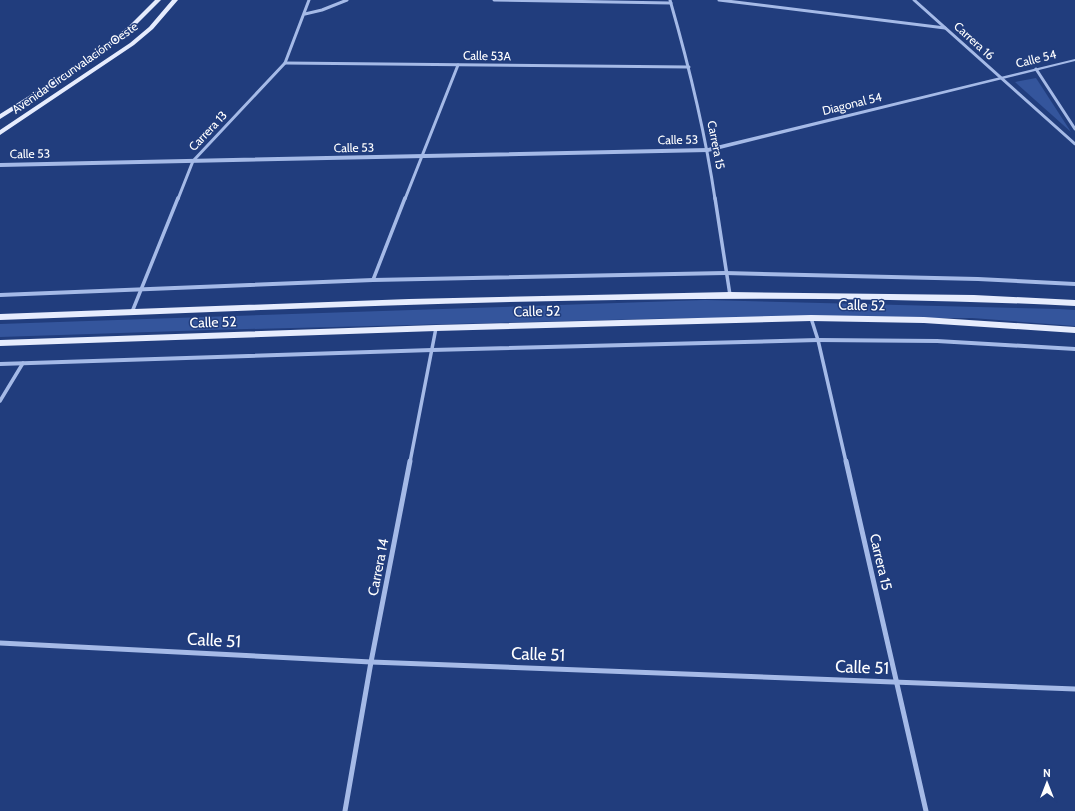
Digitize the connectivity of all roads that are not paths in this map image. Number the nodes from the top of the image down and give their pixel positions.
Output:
1 (158, 0) edge
2 (175, 0) edge
3 (309, 0) edge
4 (347, 0) edge
5 (494, 0) edge
6 (719, 0) edge
7 (914, 0) edge
8 (671, 1) edge
9 (305, 14) junction
10 (945, 28) junction
11 (1075, 60) edge
12 (285, 63) junction
13 (458, 65) junction
14 (689, 67) junction
15 (1036, 69) junction
16 (1001, 78) junction
17 (0, 117) edge
18 (1075, 129) edge
19 (0, 133) edge
20 (1075, 144) edge
21 (708, 150) junction
22 (422, 157) junction
23 (193, 161) junction
24 (0, 165) edge
25 (726, 273) junction
26 (373, 280) junction
27 (1075, 284) edge
28 (141, 289) junction
29 (0, 295) edge
30 (730, 295) junction
31 (1075, 303) edge
32 (132, 312) junction
33 (0, 317) edge
34 (811, 318) junction
35 (436, 328) junction
36 (1075, 330) edge
37 (818, 340) junction
38 (0, 343) edge
39 (1075, 349) edge
40 (432, 350) junction
41 (23, 363) junction
42 (0, 364) edge
43 (0, 401) edge
44 (0, 643) edge
45 (371, 662) junction
46 (897, 682) junction
47 (1075, 689) edge
48 (345, 811) edge
49 (926, 811) edge

1 - 17 main road, Avenida Circunvalación Oeste
2 - 19 main road, Avenida Circunvalación Oeste
3 - 9 street, Carrera 13
4 - 9 street
5 - 8 street
6 - 10 street
7 - 10 street, Carrera 16
8 - 14 street, Carrera 15
9 - 12 street, Carrera 13
10 - 16 street, Carrera 16
11 - 15 street, Calle 54
12 - 13 street, Calle 53A
12 - 23 street, Carrera 13
13 - 14 street, Calle 53A
13 - 22 street
14 - 21 street, Carrera 15
15 - 16 street, Calle 54
15 - 18 street
16 - 20 street, Carrera 16
16 - 21 street, Diagonal 54
21 - 22 street, Calle 53
21 - 25 street, Carrera 15
22 - 23 street, Calle 53
22 - 26 street
23 - 24 street, Calle 53
23 - 28 street, Carrera 13
25 - 26 street, Calle 52
25 - 27 street, Calle 52
25 - 30 street, Carrera 15
26 - 28 street, Calle 52
28 - 29 street, Calle 52
28 - 32 street, Carrera 13
30 - 31 main road, Calle 52
30 - 32 main road, Calle 52
32 - 33 main road, Calle 52
34 - 35 main road, Calle 52
34 - 36 main road, Calle 52
34 - 37 street, Carrera 15
35 - 38 main road, Calle 52
35 - 40 street, Carrera 14
37 - 39 street
37 - 40 street
37 - 46 street, Carrera 15
40 - 41 street
40 - 45 street, Carrera 14
41 - 42 street
41 - 43 street
44 - 45 street, Calle 51
45 - 46 street, Calle 51
45 - 48 street, Carrera 14
46 - 47 street, Calle 51
46 - 49 street, Carrera 15

